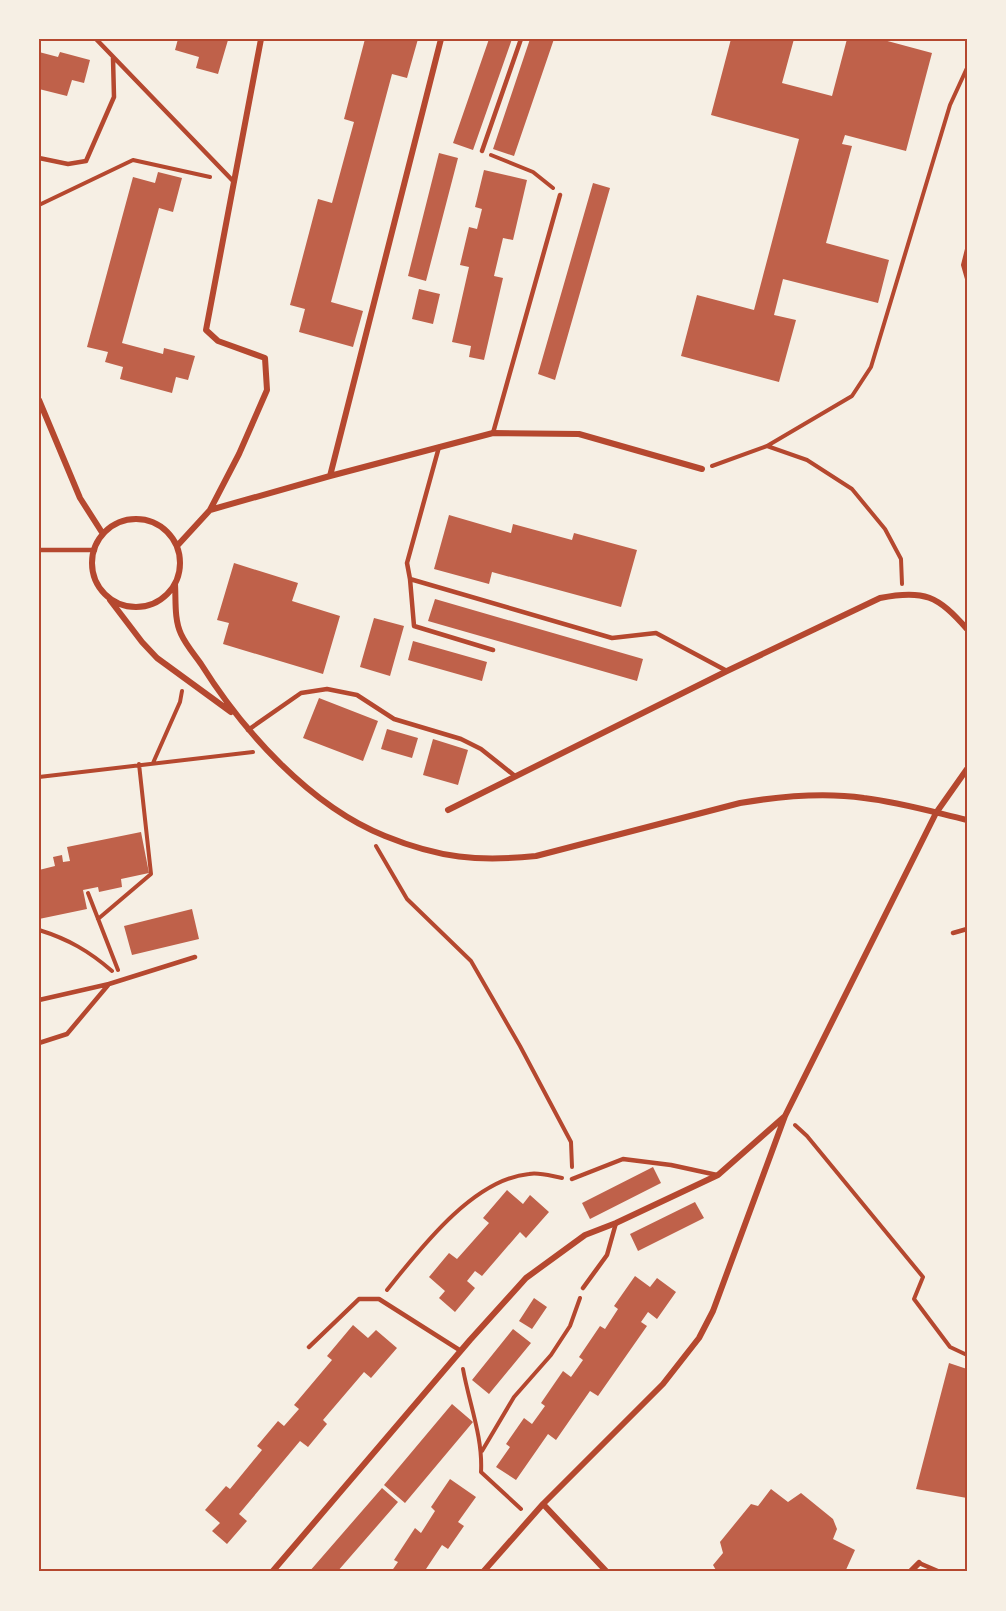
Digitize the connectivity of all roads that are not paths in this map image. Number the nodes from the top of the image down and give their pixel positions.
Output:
1 (96, 39) edge
2 (261, 39) edge
3 (441, 39) edge
4 (520, 39) edge
5 (113, 58) junction
6 (482, 151) road end
7 (39, 158) edge
8 (234, 182) junction
9 (560, 195) road end
10 (39, 400) edge
11 (493, 434) junction
12 (439, 447) junction
13 (702, 469) road end
14 (330, 476) junction
15 (210, 510) junction
16 (103, 534) junction
17 (177, 546) junction
18 (39, 550) edge
19 (95, 550) junction
20 (410, 579) junction
21 (175, 584) junction
22 (106, 595) junction
23 (967, 629) edge
24 (493, 650) dead end
25 (727, 670) junction
26 (236, 716) junction
27 (248, 730) junction
28 (967, 769) edge
29 (515, 776) junction
30 (448, 810) dead end
31 (936, 813) junction
32 (967, 820) edge
33 (967, 929) edge
34 (953, 933) dead end
35 (195, 957) dead end
36 (108, 984) junction
37 (39, 1000) edge
38 (39, 1043) edge
39 (785, 1116) junction
40 (718, 1175) junction
41 (572, 1179) road end
42 (616, 1223) junction
43 (583, 1288) road end
44 (309, 1347) dead end
45 (461, 1351) junction
46 (543, 1504) junction
47 (919, 1563) joint
48 (272, 1572) edge
49 (483, 1572) edge
50 (607, 1572) edge
51 (910, 1572) edge
52 (940, 1572) edge

1 - 5 lane
2 - 8 street
3 - 14 street
4 - 6 lane
5 - 7 lane
5 - 8 lane
8 - 15 street
9 - 11 lane
10 - 16 street
11 - 12 street
11 - 13 street
12 - 14 street
12 - 20 lane
14 - 15 street
15 - 17 street
16 - 17 street
16 - 19 street
17 - 21 street
18 - 19 lane
19 - 22 street
20 - 24 lane
20 - 25 lane
21 - 22 street
21 - 26 street
22 - 26 street
23 - 25 street
25 - 29 street
26 - 27 street
27 - 29 lane
27 - 31 street
28 - 31 street
29 - 30 street
31 - 32 street
31 - 39 street
33 - 34 lane
35 - 36 lane
36 - 37 lane
36 - 38 lane
39 - 40 street
39 - 46 street
40 - 41 lane
40 - 42 street
42 - 43 lane
42 - 45 street
44 - 45 lane
45 - 48 street
46 - 49 street
46 - 50 street
47 - 51 street
47 - 52 lane

